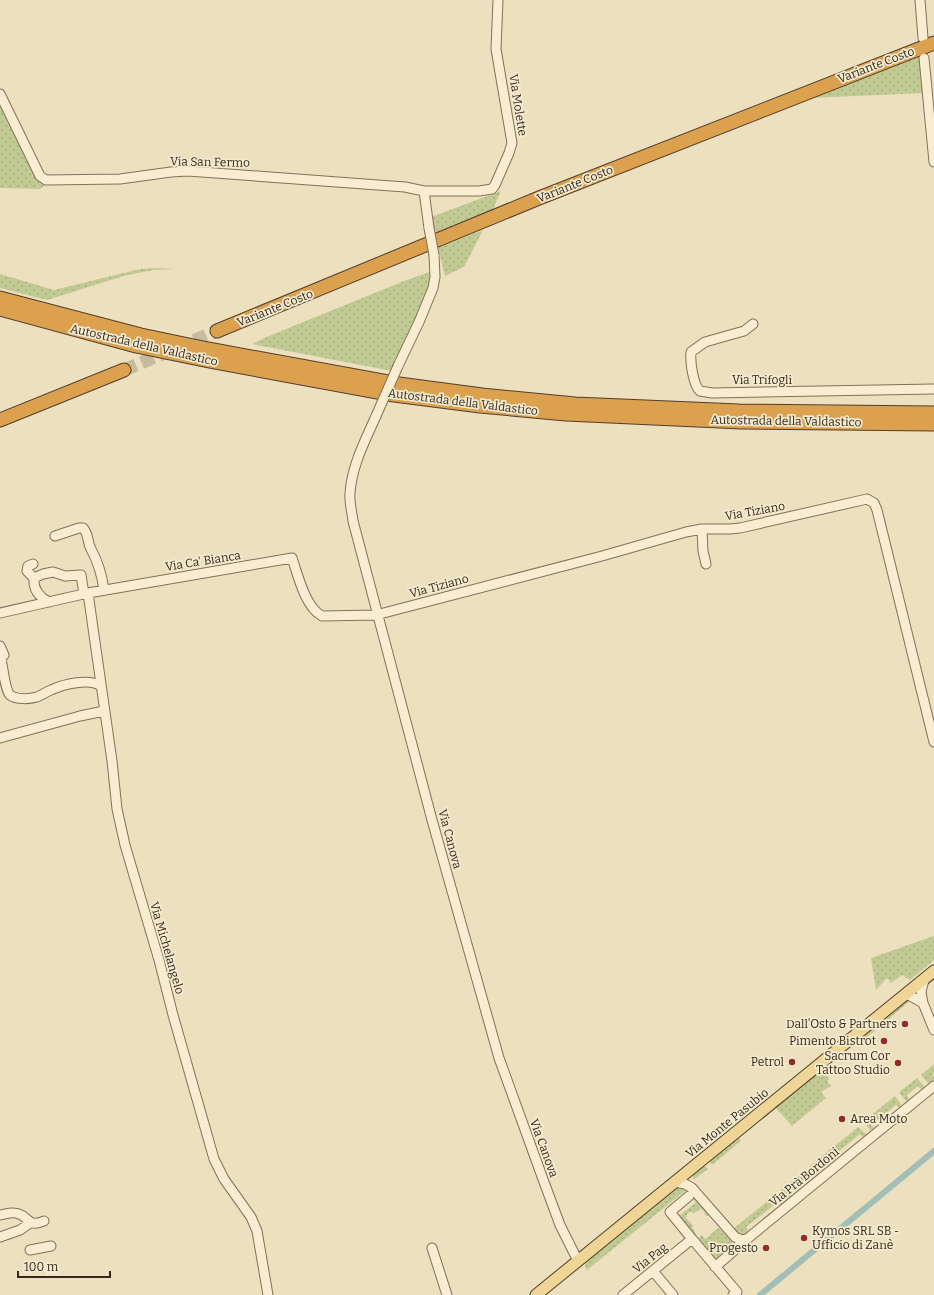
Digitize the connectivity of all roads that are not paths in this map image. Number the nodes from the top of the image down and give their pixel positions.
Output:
1 (498, 0) edge
2 (920, 0) edge
3 (930, 43) edge
4 (924, 58) dead end
5 (0, 94) edge
6 (931, 116) edge
7 (934, 162) edge
8 (424, 191) junction
9 (0, 298) edge
10 (0, 309) edge
11 (753, 324) dead end
12 (217, 331) tunnel mouth
13 (124, 370) tunnel mouth
14 (934, 389) edge
15 (934, 413) edge
16 (0, 420) edge
17 (934, 424) edge
18 (702, 529) junction
19 (55, 536) dead end
20 (33, 564) dead end
21 (706, 564) dead end
22 (34, 578) junction
23 (104, 590) junction
24 (86, 594) junction
25 (49, 602) junction
26 (0, 613) edge
27 (376, 614) junction
28 (0, 646) edge
29 (0, 659) edge
30 (101, 686) junction
31 (104, 711) junction
32 (0, 738) edge
33 (934, 742) edge
34 (934, 971) edge
35 (924, 980) junction
36 (907, 994) junction
37 (923, 1003) junction
38 (934, 1030) edge
39 (934, 1086) edge
40 (690, 1169) junction
41 (675, 1182) junction
42 (693, 1194) junction
43 (0, 1215) edge
44 (44, 1221) dead end
45 (30, 1222) junction
46 (0, 1237) edge
47 (692, 1239) junction
48 (742, 1240) junction
49 (51, 1246) dead end
50 (432, 1248) dead end
51 (30, 1250) dead end
52 (578, 1261) junction
53 (715, 1267) junction
54 (653, 1271) junction
55 (268, 1295) edge
56 (447, 1295) edge
57 (536, 1295) edge
58 (623, 1295) edge
59 (673, 1295) edge
60 (733, 1295) edge

1 - 8 street, Via Molette
2 - 3 street
3 - 12 highway, Variante Costo
4 - 6 street
5 - 8 street, Via San Fermo
6 - 7 street
8 - 27 street, Via Canova, bridge
9 - 15 highway, Autostrada della Valdastico
10 - 17 highway, Autostrada della Valdastico
11 - 14 street, Via Trifogli
13 - 16 highway
18 - 21 street
18 - 27 street, Via Tiziano
18 - 33 street, Via Tiziano
19 - 23 street
20 - 22 street
22 - 24 street, Via Michelangelo
22 - 25 street
23 - 24 street, Via Ca' Bianca
23 - 27 street, Via Ca' Bianca
24 - 25 street, Via Ca' Bianca
24 - 30 street, Via Michelangelo
25 - 26 street, Via Ca' Bianca
27 - 52 street, Via Canova
28 - 29 street
29 - 30 street
30 - 31 street, Via Michelangelo
31 - 32 street
31 - 55 street, Via Michelangelo
34 - 35 main road, Via Monte Pasubio
35 - 36 main road, Via Monte Pasubio
35 - 37 street
36 - 37 street
36 - 40 main road, Via Monte Pasubio
37 - 38 street
39 - 48 street, Via Prà Bordoni
40 - 41 main road, Via Monte Pasubio
40 - 42 street
41 - 42 street
41 - 52 main road, Via Monte Pasubio
42 - 47 street
42 - 48 street
43 - 45 street
44 - 45 street
45 - 46 street
47 - 53 street
47 - 54 street, Via Pag
48 - 53 street, Via Prà Bordoni
49 - 51 street
50 - 56 street
52 - 57 main road, Via Monte Pasubio
53 - 60 street
54 - 58 street, Via Pag
54 - 59 street

